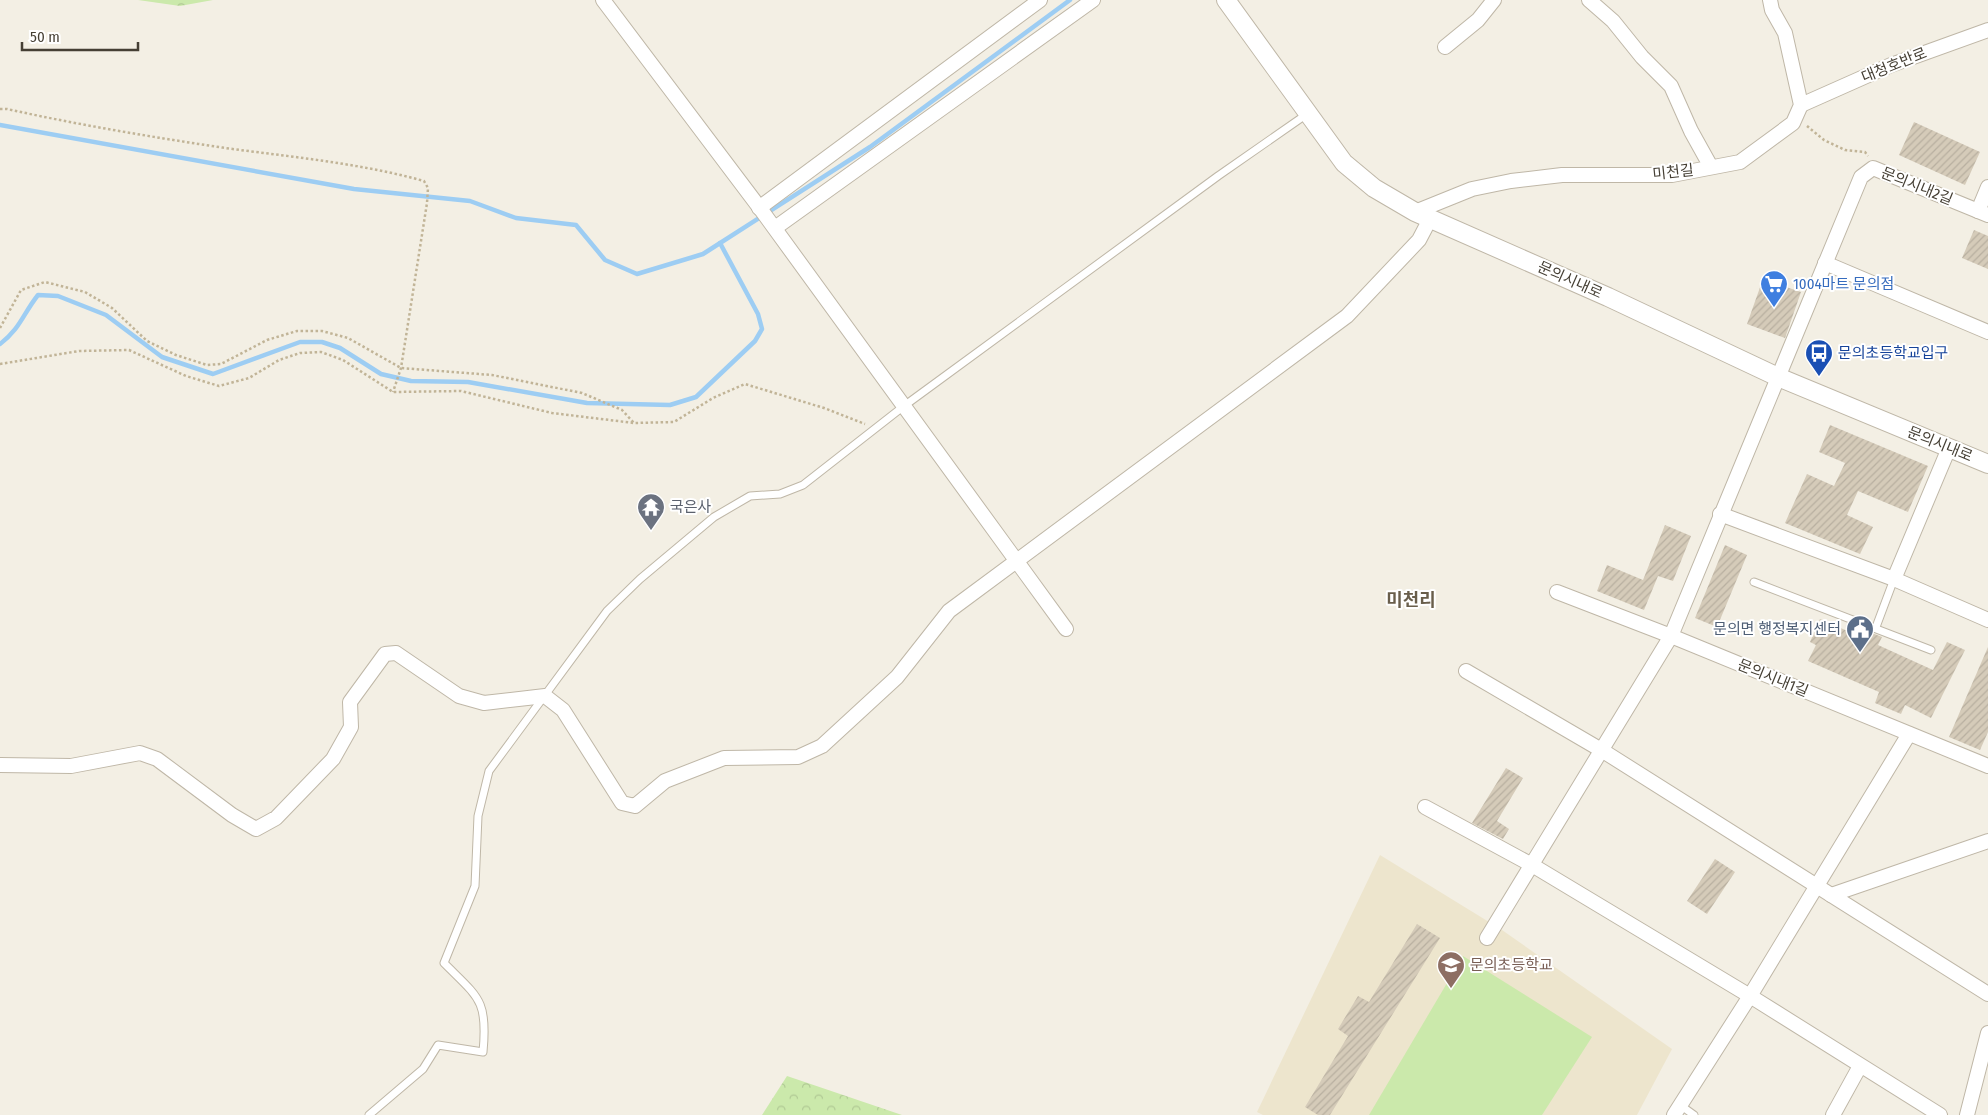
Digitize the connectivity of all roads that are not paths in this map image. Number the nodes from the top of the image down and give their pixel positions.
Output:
1 (602, 0) edge
2 (1040, 0) edge
3 (1093, 0) edge
4 (1226, 0) edge
5 (1494, 0) edge
6 (1589, 0) edge
7 (1770, 0) edge
8 (1988, 30) edge
9 (1445, 47) dead end
10 (1802, 105) junction
11 (1308, 114) junction
12 (1711, 167) junction
13 (1988, 187) edge
14 (761, 210) junction
15 (1983, 213) edge
16 (1422, 215) junction
17 (773, 226) junction
18 (1825, 263) junction
19 (1988, 332) edge
20 (1778, 377) junction
21 (904, 406) junction
22 (1949, 448) junction
23 (1988, 464) edge
24 (1720, 514) junction
25 (1016, 561) junction
26 (1894, 579) junction
27 (1754, 582) dead end
28 (1557, 592) dead end
29 (1988, 620) edge
30 (1876, 627) junction
31 (1066, 629) dead end
32 (1671, 636) junction
33 (1931, 650) dead end
34 (1466, 671) dead end
35 (545, 696) junction
36 (1909, 734) junction
37 (1603, 751) junction
38 (0, 765) edge
39 (1988, 766) edge
40 (1425, 807) dead end
41 (1988, 841) edge
42 (1532, 865) junction
43 (1816, 885) junction
44 (1830, 895) junction
45 (1487, 938) dead end
46 (1988, 994) edge
47 (1750, 996) junction
48 (1988, 1034) edge
49 (1860, 1066) junction
50 (1983, 1070) edge
51 (1677, 1110) edge
52 (369, 1115) edge
53 (1694, 1115) edge
54 (1833, 1115) edge
55 (1940, 1115) edge
56 (1967, 1115) edge

1 - 14 street
2 - 14 street
3 - 17 street
4 - 11 street, 문의시내로
5 - 9 street
6 - 12 street
7 - 10 street
8 - 10 street, 대청호반로
10 - 12 street, 미천길
11 - 16 street, 문의시내로
11 - 21 lane
12 - 16 street, 미천길
13 - 15 street, 문의시내2길
14 - 17 street
15 - 18 street, 문의시내2길
16 - 20 street, 문의시내로
16 - 25 street
17 - 21 street
18 - 19 street
18 - 20 street, 문의시내2길
20 - 22 street, 문의시내로
20 - 24 street, 문의시내2길
21 - 25 street
21 - 35 lane
22 - 23 street, 문의시내로
22 - 26 street
24 - 26 street
24 - 32 street, 문의시내2길
25 - 31 street
25 - 35 street
26 - 29 street
26 - 30 lane
27 - 30 lane
28 - 32 street, 문의시내1길
30 - 33 lane
32 - 36 street, 문의시내1길
32 - 37 street, 문의시내2길
34 - 37 street
35 - 38 street
35 - 52 lane
36 - 39 street, 문의시내1길
36 - 43 street
37 - 42 street, 문의시내2길
37 - 43 street
40 - 42 street
41 - 44 street
42 - 45 street, 문의시내2길
42 - 47 street
43 - 44 street
43 - 47 street
44 - 46 street
47 - 49 street
47 - 51 street
48 - 50 street
49 - 54 street
49 - 55 street
50 - 56 street
51 - 53 lane

